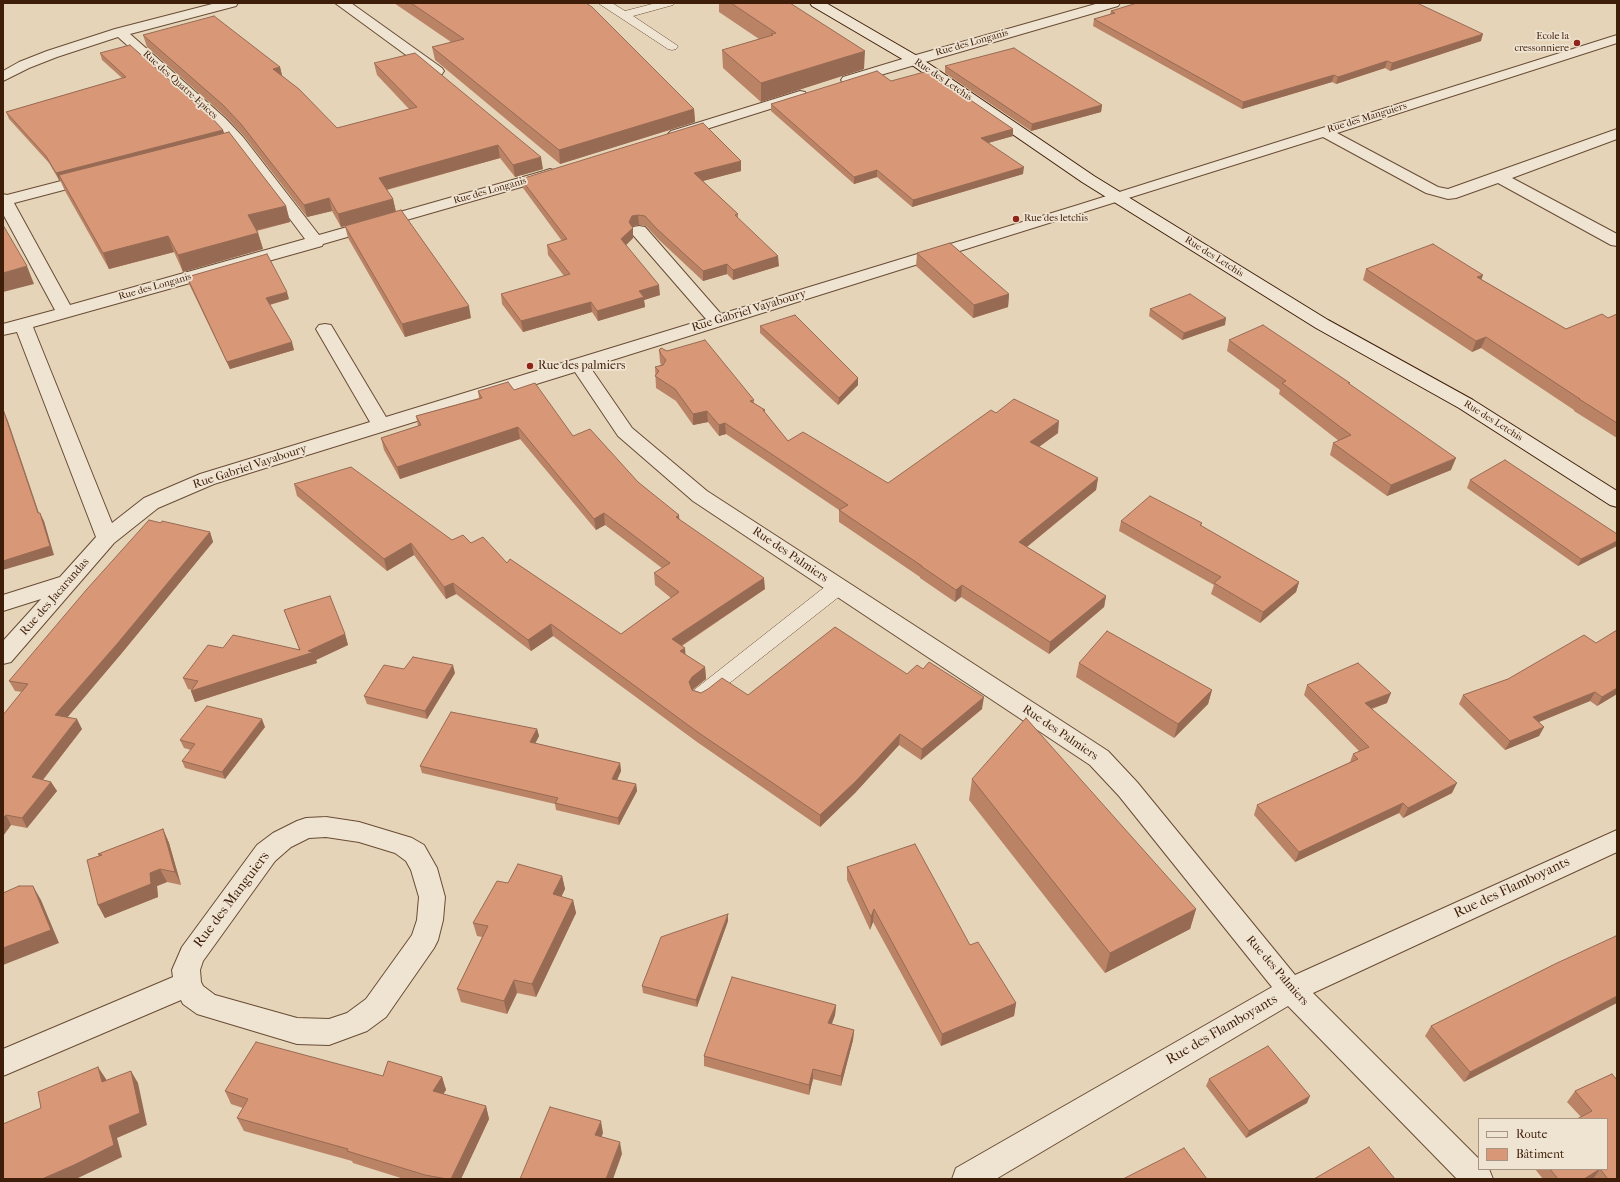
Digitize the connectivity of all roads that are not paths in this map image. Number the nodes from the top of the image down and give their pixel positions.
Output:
1 (231, 3) edge
2 (342, 3) edge
3 (604, 3) edge
4 (669, 3) edge
5 (817, 3) edge
6 (1113, 3) edge
7 (623, 15) junction
8 (120, 32) junction
9 (1617, 39) edge
10 (672, 46) dead end
11 (914, 60) junction
12 (5, 73) edge
13 (450, 81) edge
14 (835, 84) edge
15 (813, 92) edge
16 (1324, 132) junction
17 (1617, 134) edge
18 (664, 138) edge
19 (542, 160) dead end
20 (110, 173) edge
21 (1498, 177) junction
22 (1118, 197) junction
23 (4, 200) edge
24 (639, 231) dead end
25 (1617, 241) edge
26 (316, 242) junction
27 (65, 312) junction
28 (716, 321) junction
29 (23, 324) junction
30 (325, 329) dead end
31 (3, 330) edge
32 (578, 363) junction
33 (381, 425) junction
34 (1617, 500) edge
35 (107, 538) junction
36 (70, 582) junction
37 (838, 587) junction
38 (3, 604) edge
39 (3, 656) edge
40 (701, 695) edge
41 (1617, 840) edge
42 (187, 984) junction
43 (1291, 990) junction
44 (3, 1063) edge
45 (967, 1179) edge
46 (1478, 1179) edge

1 - 8 street
2 - 13 street
3 - 7 lane
4 - 7 lane
5 - 11 street, Rue des Letchis
6 - 11 street, Rue des Longanis
7 - 10 lane
8 - 12 street
8 - 26 street, Rue des Quatre-Epices
9 - 16 street, Rue des Manguiers
11 - 14 street, Rue des Longanis
11 - 22 street, Rue des Letchis
15 - 18 street
16 - 21 street
16 - 22 street, Rue des Manguiers
17 - 21 street
19 - 26 street, Rue des Longanis
20 - 23 street
21 - 25 street
22 - 28 street, Rue Gabriel Vayaboury
22 - 34 street, Rue des Letchis
23 - 27 street
24 - 28 street
26 - 27 street, Rue des Longanis
27 - 29 street, Rue des Longanis
28 - 32 street, Rue Gabriel Vayaboury
29 - 31 street, Rue des Longanis
29 - 35 street
30 - 33 street
32 - 33 street, Rue Gabriel Vayaboury
32 - 37 street, Rue des Palmiers
33 - 35 street, Rue Gabriel Vayaboury
35 - 36 street, Rue des Jacarandas
36 - 38 street
36 - 39 street, Rue des Jacarandas
37 - 40 lane
37 - 43 street, Rue des Palmiers
41 - 43 street, Rue des Flamboyants
42 - 42 street, Rue des Manguiers
42 - 44 street
43 - 45 street, Rue des Flamboyants
43 - 46 street, Rue des Palmiers

